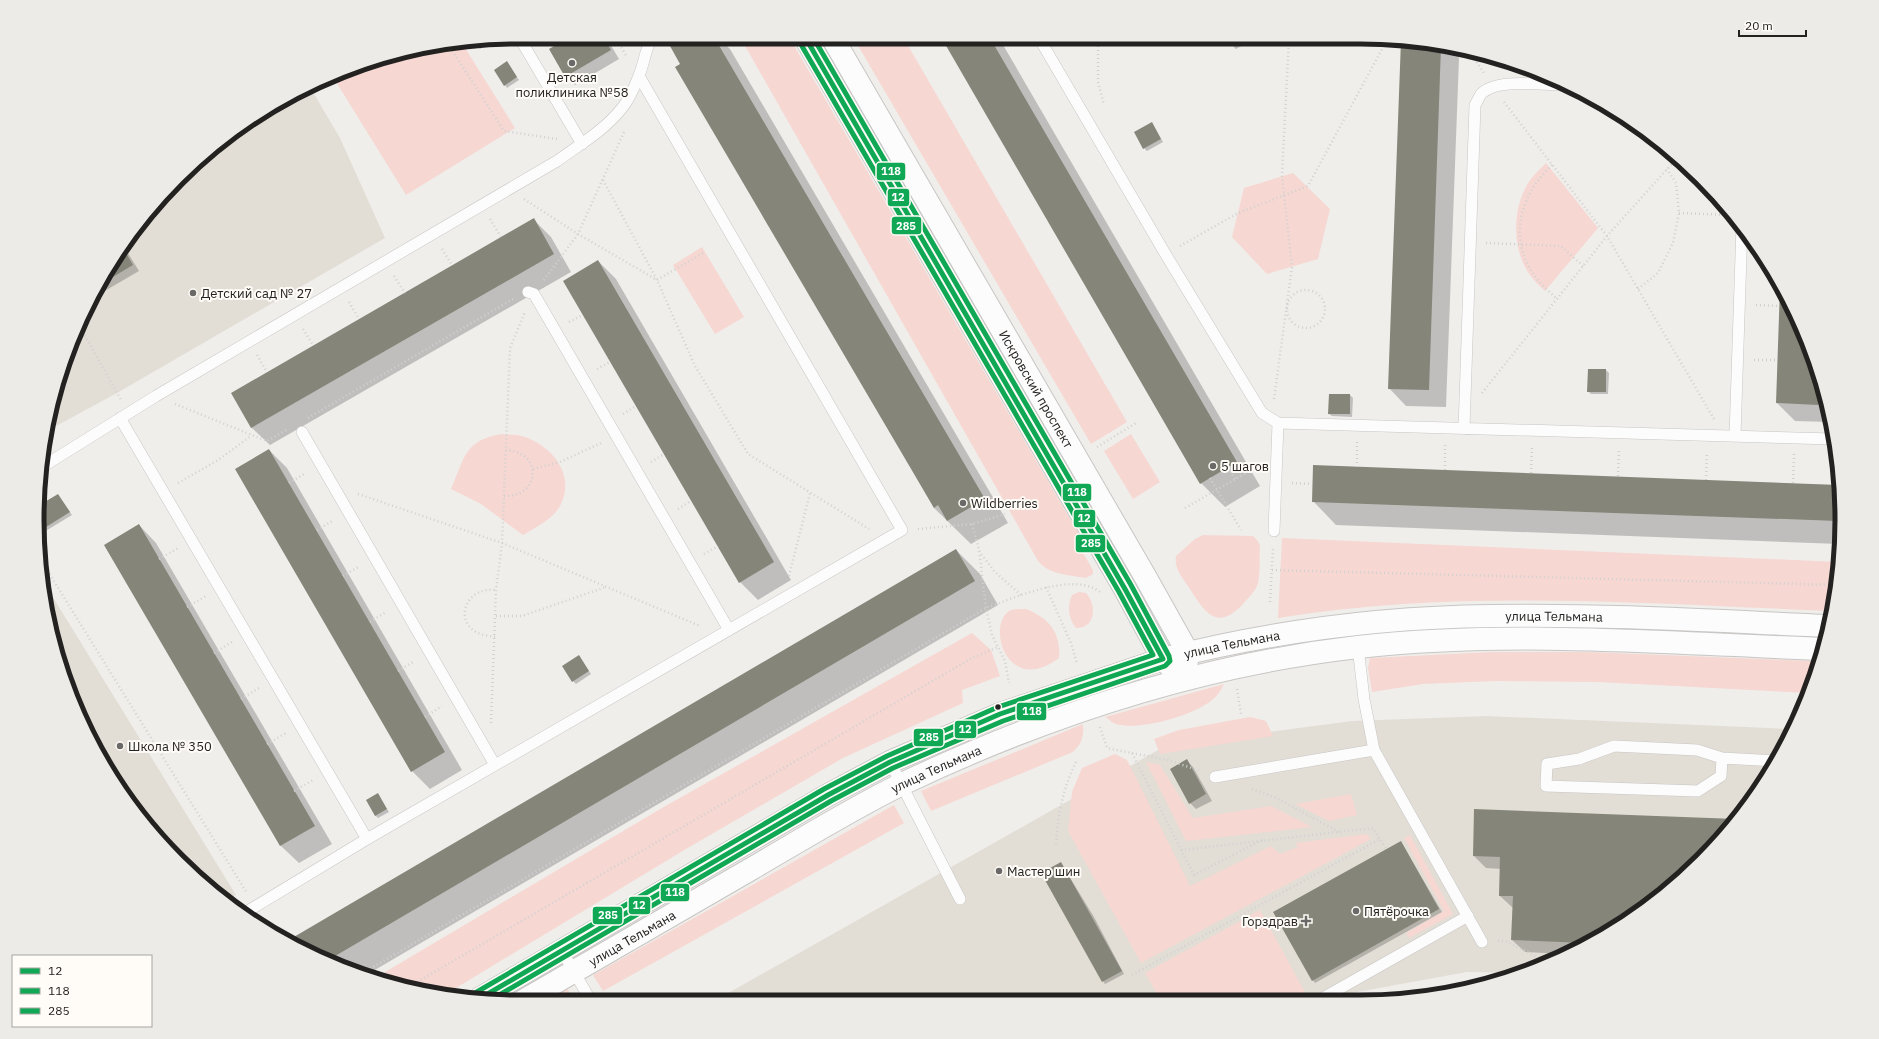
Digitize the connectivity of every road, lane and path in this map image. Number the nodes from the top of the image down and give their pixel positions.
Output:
1 (524, 44) edge
2 (648, 44) edge
3 (810, 44) edge
4 (836, 44) edge
5 (1043, 44) edge
6 (1098, 44) edge
7 (1289, 44) edge
8 (1384, 45) edge
9 (451, 49) edge
10 (1474, 58) edge
11 (639, 76) junction
12 (1552, 85) edge
13 (1493, 86) junction
14 (1104, 105) dead end
15 (582, 144) junction
16 (618, 146) dead end
17 (1673, 162) edge
18 (1552, 165) junction
19 (1667, 169) junction
20 (603, 180) junction
21 (509, 189) junction
22 (1284, 195) junction
23 (1679, 213) junction
24 (1725, 216) edge
25 (578, 234) junction
26 (1607, 236) junction
27 (1742, 236) edge
28 (1470, 243) junction
29 (1521, 245) junction
30 (1179, 247) dead end
31 (705, 252) dead end
32 (1583, 266) junction
33 (554, 267) dead end
34 (657, 280) junction
35 (1638, 289) junction
36 (531, 293) junction
37 (1557, 300) junction
38 (1739, 305) junction
39 (1287, 306) junction
40 (1780, 306) dead end
41 (83, 332) edge
42 (1738, 359) junction
43 (1778, 360) dead end
44 (156, 396) junction
45 (1273, 403) dead end
46 (124, 416) junction
47 (1464, 416) junction
48 (304, 420) dead end
49 (1136, 423) dead end
50 (1278, 423) junction
51 (1358, 425) junction
52 (291, 427) dead end
53 (1446, 428) junction
54 (1464, 429) junction
55 (1533, 430) junction
56 (302, 432) dead end
57 (1620, 433) junction
58 (252, 436) junction
59 (616, 436) junction
60 (1708, 436) junction
61 (1730, 436) junction
62 (1794, 438) junction
63 (1828, 439) edge
64 (1277, 444) junction
65 (1097, 447) dead end
66 (506, 450) junction
67 (47, 464) edge
68 (1357, 466) dead end
69 (1228, 468) dead end
70 (533, 469) junction
71 (1445, 470) dead end
72 (1531, 473) dead end
73 (1618, 476) dead end
74 (1210, 478) dead end
75 (1235, 480) junction
76 (1706, 480) dead end
77 (1793, 483) dead end
78 (1307, 484) dead end
79 (1312, 484) dead end
80 (1218, 490) junction
81 (163, 492) junction
82 (356, 492) dead end
83 (810, 493) junction
84 (504, 496) junction
85 (1185, 508) dead end
86 (1004, 514) dead end
87 (854, 520) dead end
88 (972, 524) junction
89 (902, 530) junction
90 (1241, 530) dead end
91 (1274, 531) joint
92 (502, 543) junction
93 (978, 550) junction
94 (47, 570) edge
95 (1272, 570) junction
96 (1831, 585) edge
97 (606, 586) junction
98 (1046, 587) junction
99 (496, 590) junction
100 (1102, 595) dead end
101 (1022, 596) junction
102 (783, 599) junction
103 (1270, 602) dead end
104 (986, 608) junction
105 (496, 616) junction
106 (1823, 626) edge
107 (725, 632) junction
108 (247, 634) junction
109 (495, 637) junction
110 (998, 647) junction
111 (1358, 647) junction
112 (1817, 649) edge
113 (214, 653) dead end
114 (1188, 653) junction
115 (1163, 660) junction
116 (1078, 670) dead end
117 (274, 680) junction
118 (1184, 680) junction
119 (1236, 683) dead end
120 (1009, 684) dead end
121 (241, 699) dead end
122 (1241, 714) dead end
123 (1098, 722) dead end
124 (300, 725) junction
125 (267, 744) dead end
126 (1374, 750) junction
127 (1722, 758) junction
128 (492, 760) junction
129 (1077, 760) dead end
130 (1769, 761) edge
131 (890, 762) junction
132 (328, 771) junction
133 (1216, 777) dead end
134 (901, 785) junction
135 (294, 791) dead end
136 (367, 839) junction
137 (1380, 839) junction
138 (1262, 840) junction
139 (1056, 844) dead end
140 (1386, 849) dead end
141 (1181, 850) junction
142 (960, 899) dead end
143 (256, 906) junction
144 (249, 910) edge
145 (1468, 916) junction
146 (1482, 942) joint
147 (562, 951) junction
148 (1541, 959) edge
149 (368, 970) edge
150 (574, 971) junction
151 (1132, 975) dead end
152 (415, 983) edge
153 (488, 994) edge
154 (533, 995) edge
155 (588, 995) edge
156 (1328, 995) edge

1 - 15 lane
2 - 11 lane
3 - 115 street, Искровский проспект
4 - 114 street, Искровский проспект
5 - 50 lane
6 - 14 path
7 - 22 path
8 - 22 path
9 - 15 path
10 - 13 path
11 - 15 lane
11 - 89 lane
12 - 13 lane
13 - 18 path
13 - 28 lane
15 - 21 lane
16 - 20 path
17 - 19 path
18 - 26 path
18 - 29 path
19 - 23 path
19 - 26 path
20 - 25 path
20 - 34 path
21 - 25 path
21 - 44 lane
22 - 30 path
22 - 39 path
23 - 24 path
23 - 35 path
25 - 33 path
25 - 34 path
26 - 32 path
26 - 35 path
27 - 38 lane
28 - 29 path
28 - 47 lane
29 - 32 path
29 - 37 path
31 - 34 path
32 - 37 path
34 - 83 path
35 - 61 path
36 - 48 path
36 - 59 lane
36 - 66 path
37 - 47 path
38 - 40 path
38 - 42 lane
39 - 39 path
39 - 45 path
41 - 46 path
42 - 43 path
42 - 61 lane
44 - 46 lane
44 - 58 path
46 - 67 lane
46 - 81 lane
47 - 54 lane
49 - 65 path
50 - 51 lane
50 - 64 lane
51 - 53 lane
51 - 68 path
52 - 58 path
53 - 54 lane
53 - 71 path
54 - 55 lane
55 - 57 lane
55 - 72 path
56 - 128 lane
57 - 60 lane
57 - 73 path
58 - 81 path
59 - 70 path
59 - 107 lane
60 - 61 lane
60 - 76 path
61 - 62 lane
62 - 63 lane
62 - 77 path
64 - 75 path
64 - 91 lane
66 - 70 path
66 - 84 path
69 - 75 path
70 - 84 path
74 - 80 path
75 - 80 path
78 - 79 path
80 - 85 path
80 - 90 path
81 - 108 lane
82 - 92 path
83 - 87 path
83 - 102 path
84 - 92 path
86 - 88 path
88 - 89 path
88 - 93 path
89 - 102 lane
91 - 95 path
92 - 97 path
92 - 99 path
93 - 101 path
93 - 104 path
94 - 143 path
95 - 96 path
95 - 103 path
97 - 105 path
97 - 107 path
98 - 100 path
98 - 101 path
98 - 116 path
99 - 105 path
99 - 109 path
101 - 104 path
102 - 107 lane
104 - 110 path
104 - 149 path
105 - 109 path
106 - 114 street, улица Тельмана
107 - 128 lane
108 - 113 path
108 - 117 lane
109 - 128 path
110 - 120 path
110 - 152 path
111 - 112 street, улица Тельмана
111 - 118 street, улица Тельмана
111 - 126 lane
114 - 115 street, улица Тельмана
114 - 118 street
115 - 118 street, Искровский проспект
115 - 131 street, улица Тельмана
117 - 121 path
117 - 124 lane
118 - 134 street, улица Тельмана
119 - 122 path
123 - 141 path
124 - 125 path
124 - 132 lane
126 - 133 lane
126 - 145 lane
127 - 127 lane
127 - 130 lane
128 - 136 lane
129 - 139 path
131 - 134 lane
131 - 147 street, улица Тельмана
132 - 135 path
132 - 136 lane
134 - 142 lane
134 - 150 street, улица Тельмана
136 - 143 lane
137 - 138 path
137 - 140 path
137 - 151 path
138 - 141 path
138 - 141 path
143 - 144 lane
145 - 146 lane
145 - 156 lane
146 - 148 path
147 - 150 lane
147 - 153 street, улица Тельмана
150 - 154 street, улица Тельмана
150 - 155 lane

